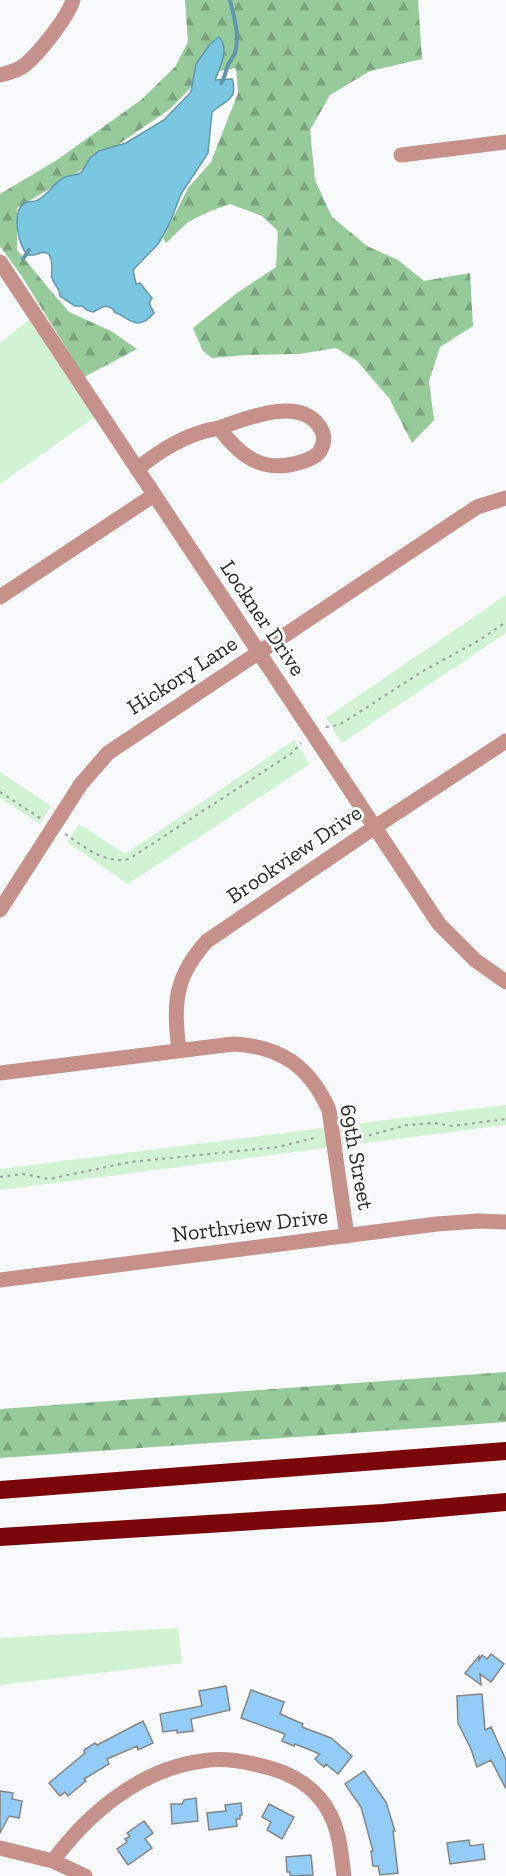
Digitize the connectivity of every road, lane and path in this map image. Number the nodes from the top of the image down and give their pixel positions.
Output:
1 (73, 0) edge
2 (0, 75) edge
3 (506, 142) edge
4 (401, 155) dead end
5 (0, 262) edge
6 (219, 428) junction
7 (137, 469) junction
8 (154, 495) junction
9 (506, 498) edge
10 (0, 597) edge
11 (506, 622) edge
12 (259, 652) junction
13 (312, 732) junction
14 (506, 741) edge
15 (0, 792) edge
16 (54, 826) junction
17 (375, 827) junction
18 (0, 910) edge
19 (506, 982) edge
20 (178, 1050) junction
21 (0, 1073) edge
22 (506, 1119) edge
23 (334, 1133) junction
24 (0, 1177) edge
25 (506, 1222) edge
26 (347, 1236) junction
27 (0, 1280) edge
28 (506, 1451) edge
29 (0, 1490) edge
30 (506, 1502) edge
31 (0, 1537) edge
32 (0, 1848) edge
33 (53, 1861) junction
34 (85, 1876) edge
35 (344, 1876) edge

1 - 2 street
3 - 4 street
5 - 7 street, Lockner Drive
6 - 6 street
6 - 7 street
7 - 8 street, Lockner Drive
8 - 10 street
8 - 12 street, Lockner Drive
9 - 12 street, Hickory Lane
11 - 13 path
12 - 13 street, Lockner Drive
12 - 16 street, Hickory Lane
13 - 16 path
13 - 17 street, Lockner Drive
14 - 17 street, Brookview Drive
15 - 16 path
16 - 18 street, Hickory Lane
17 - 19 street, Lockner Drive
17 - 20 street, Brookview Drive
20 - 21 street
20 - 23 street, 69th Street
22 - 23 path
23 - 24 path
23 - 26 street, 69th Street
25 - 26 street, Northview Drive
26 - 27 street, Northview Drive
28 - 29 highway
30 - 31 highway
32 - 33 street
33 - 34 street
33 - 35 street

